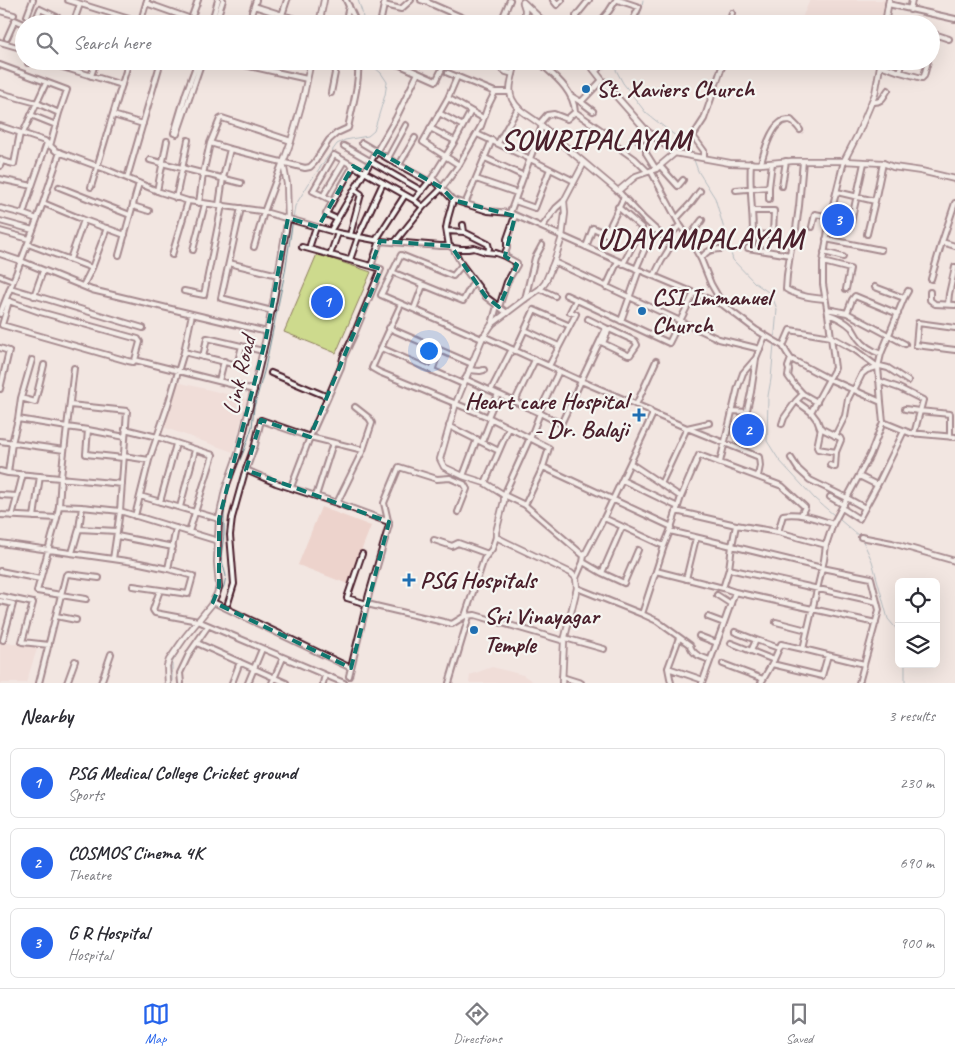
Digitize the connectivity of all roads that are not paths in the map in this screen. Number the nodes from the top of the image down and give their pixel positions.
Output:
1 (33, 0) edge
2 (68, 0) edge
3 (198, 0) edge
4 (218, 0) edge
5 (223, 0) edge
6 (256, 0) edge
7 (287, 0) edge
8 (324, 0) edge
9 (346, 0) edge
10 (411, 0) edge
11 (421, 0) edge
12 (427, 0) edge
13 (510, 0) edge
14 (553, 0) edge
15 (562, 0) edge
16 (589, 0) edge
17 (617, 0) edge
18 (641, 0) edge
19 (912, 0) edge
20 (146, 1) edge
21 (524, 1) edge
22 (153, 2) edge
23 (384, 2) edge
24 (888, 2) edge
25 (80, 4) junction
26 (254, 6) junction
27 (349, 6) junction
28 (638, 7) junction
29 (910, 10) junction
30 (0, 11) edge
31 (14, 15) dead end
32 (27, 15) edge
33 (38, 15) edge
34 (53, 15) edge
35 (76, 15) edge
36 (116, 15) edge
37 (143, 15) edge
38 (183, 15) edge
39 (193, 15) edge
40 (215, 15) edge
41 (217, 15) edge
42 (251, 15) edge
43 (282, 15) joint
44 (321, 15) edge
45 (347, 15) edge
46 (353, 15) edge
47 (382, 15) edge
48 (456, 15) edge
49 (504, 15) edge
50 (525, 15) edge
51 (537, 15) edge
52 (577, 15) edge
53 (606, 15) edge
54 (635, 15) edge
55 (886, 15) edge
56 (935, 15) edge
57 (940, 16) edge
58 (955, 19) edge
59 (15, 20) edge
60 (940, 36) edge
61 (7, 38) dead end
62 (949, 39) dead end
63 (0, 42) edge
64 (15, 47) edge
65 (0, 66) edge
66 (72, 70) edge
67 (93, 70) edge
68 (126, 70) edge
69 (158, 70) edge
70 (197, 70) edge
71 (269, 70) edge
72 (309, 70) edge
73 (335, 70) edge
74 (358, 70) edge
75 (413, 70) edge
76 (442, 70) edge
77 (503, 70) edge
78 (514, 70) edge
79 (547, 70) edge
80 (721, 70) edge
81 (880, 70) edge
82 (896, 70) edge
83 (926, 70) edge
84 (596, 71) edge
85 (900, 72) joint
86 (418, 73) junction
87 (448, 73) dead end
88 (513, 74) junction
89 (91, 76) junction
90 (457, 77) junction
91 (307, 79) junction
92 (602, 80) junction
93 (46, 83) junction
94 (122, 85) junction
95 (888, 90) dead end
96 (495, 92) junction
97 (510, 92) junction
98 (0, 93) edge
99 (331, 93) dead end
100 (571, 96) junction
101 (448, 98) junction
102 (581, 102) junction
103 (872, 102) junction
104 (37, 103) junction
105 (518, 108) junction
106 (471, 111) junction
107 (593, 111) dead end
108 (575, 112) junction
109 (58, 113) junction
110 (439, 113) junction
111 (31, 115) junction
112 (113, 115) junction
113 (484, 118) junction
114 (143, 124) junction
115 (56, 125) junction
116 (541, 125) junction
117 (0, 126) edge
118 (406, 126) dead end
119 (462, 126) junction
120 (430, 128) junction
121 (800, 130) dead end
122 (22, 133) junction
123 (176, 133) dead end
124 (476, 134) junction
125 (415, 138) dead end
126 (188, 140) dead end
127 (492, 140) junction
128 (638, 140) dead end
129 (167, 141) dead end
130 (292, 141) junction
131 (454, 141) junction
132 (210, 142) junction
133 (362, 143) dead end
134 (49, 144) junction
135 (498, 144) junction
136 (344, 146) dead end
137 (230, 149) junction
138 (377, 151) junction
139 (60, 152) junction
140 (675, 153) junction
141 (446, 156) junction
142 (388, 158) junction
143 (485, 158) junction
144 (704, 158) junction
145 (530, 159) junction
146 (1, 160) edge
147 (150, 160) dead end
148 (344, 161) junction
149 (786, 161) junction
150 (803, 161) junction
151 (844, 161) junction
152 (371, 162) junction
153 (584, 162) junction
154 (864, 162) junction
155 (163, 163) junction
156 (283, 163) junction
157 (751, 163) junction
158 (772, 163) junction
159 (883, 163) junction
160 (761, 164) junction
161 (399, 165) junction
162 (459, 165) junction
163 (0, 166) edge
164 (98, 166) junction
165 (353, 166) junction
166 (182, 168) junction
167 (550, 169) junction
168 (654, 169) junction
169 (364, 172) junction
170 (203, 174) junction
171 (524, 176) junction
172 (126, 178) junction
173 (223, 178) junction
174 (0, 179) edge
175 (476, 179) junction
176 (955, 179) edge
177 (431, 180) junction
178 (684, 180) dead end
179 (574, 181) junction
180 (139, 183) junction
181 (241, 183) dead end
182 (384, 183) junction
183 (32, 186) junction
184 (782, 186) dead end
185 (59, 187) dead end
186 (91, 187) dead end
187 (769, 187) junction
188 (442, 188) junction
189 (751, 188) junction
190 (354, 190) junction
191 (736, 190) dead end
192 (157, 191) junction
193 (422, 191) junction
194 (618, 191) junction
195 (700, 191) dead end
196 (837, 192) junction
197 (517, 194) junction
198 (405, 195) junction
199 (323, 196) junction
200 (624, 197) junction
201 (857, 197) junction
202 (176, 198) junction
203 (769, 199) dead end
204 (414, 200) junction
205 (453, 200) junction
206 (564, 200) junction
207 (188, 201) junction
208 (333, 201) junction
209 (515, 201) junction
210 (875, 201) junction
211 (43, 202) junction
212 (198, 203) junction
213 (955, 203) edge
214 (205, 204) junction
215 (465, 204) junction
216 (221, 205) junction
217 (133, 206) junction
218 (423, 207) junction
219 (618, 207) junction
220 (0, 208) edge
221 (241, 208) junction
222 (149, 211) dead end
223 (264, 212) junction
224 (753, 212) junction
225 (510, 213) junction
226 (23, 214) junction
227 (130, 215) junction
228 (515, 216) junction
229 (830, 217) junction
230 (677, 218) junction
231 (37, 219) junction
232 (289, 219) junction
233 (337, 219) junction
234 (84, 220) junction
235 (702, 220) dead end
236 (0, 221) edge
237 (949, 221) junction
238 (955, 223) edge
239 (463, 225) dead end
240 (680, 225) junction
241 (316, 227) junction
242 (542, 227) junction
243 (850, 227) dead end
244 (107, 228) junction
245 (654, 228) junction
246 (812, 228) dead end
247 (33, 230) junction
248 (331, 230) junction
249 (0, 231) edge
250 (447, 231) junction
251 (464, 232) junction
252 (338, 233) junction
253 (753, 234) junction
254 (867, 234) dead end
255 (125, 235) junction
256 (350, 235) junction
257 (688, 236) junction
258 (358, 237) junction
259 (562, 237) junction
260 (826, 238) junction
261 (666, 239) junction
262 (378, 240) junction
263 (29, 242) junction
264 (395, 242) junction
265 (942, 242) junction
266 (753, 243) dead end
267 (310, 245) dead end
268 (542, 245) dead end
269 (955, 246) edge
270 (254, 247) dead end
271 (302, 247) dead end
272 (451, 247) junction
273 (586, 247) junction
274 (748, 248) dead end
275 (721, 249) dead end
276 (193, 250) dead end
277 (882, 250) dead end
278 (488, 252) junction
279 (824, 252) junction
280 (0, 254) edge
281 (120, 255) dead end
282 (172, 255) dead end
283 (330, 255) junction
284 (790, 255) junction
285 (504, 256) junction
286 (842, 257) dead end
287 (70, 259) junction
288 (701, 259) junction
289 (350, 260) junction
290 (21, 261) junction
291 (618, 261) junction
292 (554, 262) junction
293 (823, 262) junction
294 (229, 263) junction
295 (623, 264) junction
296 (462, 265) junction
297 (371, 266) junction
298 (955, 267) edge
299 (92, 268) junction
300 (42, 270) junction
301 (637, 270) junction
302 (392, 272) junction
303 (278, 275) junction
304 (0, 276) edge
305 (654, 276) junction
306 (931, 279) dead end
307 (13, 281) junction
308 (474, 281) junction
309 (423, 285) junction
310 (84, 286) junction
311 (606, 287) junction
312 (875, 287) dead end
313 (10, 288) junction
314 (540, 289) junction
315 (846, 289) dead end
316 (184, 291) dead end
317 (908, 291) dead end
318 (930, 292) dead end
319 (694, 293) junction
320 (566, 295) dead end
321 (34, 296) junction
322 (555, 296) dead end
323 (629, 298) junction
324 (904, 298) junction
325 (525, 299) junction
326 (825, 299) junction
327 (576, 300) junction
328 (401, 304) junction
329 (948, 304) junction
330 (723, 305) junction
331 (955, 305) edge
332 (498, 306) junction
333 (414, 309) junction
334 (827, 309) junction
335 (272, 311) junction
336 (506, 313) junction
337 (847, 313) junction
338 (0, 314) edge
339 (192, 314) junction
340 (828, 314) junction
341 (898, 314) junction
342 (588, 319) dead end
343 (621, 321) junction
344 (679, 322) junction
345 (492, 324) junction
346 (570, 326) junction
347 (143, 328) dead end
348 (389, 328) junction
349 (955, 328) edge
350 (525, 330) junction
351 (268, 332) junction
352 (766, 336) junction
353 (889, 336) junction
354 (483, 337) junction
355 (831, 337) junction
356 (601, 342) junction
357 (905, 344) dead end
358 (242, 346) junction
359 (558, 346) junction
360 (783, 346) junction
361 (0, 348) edge
362 (381, 348) junction
363 (760, 349) junction
364 (514, 350) junction
365 (955, 350) edge
366 (263, 351) junction
367 (439, 351) junction
368 (184, 352) junction
369 (881, 354) junction
370 (203, 357) junction
371 (756, 358) junction
372 (791, 359) junction
373 (32, 360) dead end
374 (135, 360) junction
375 (535, 360) junction
376 (656, 361) dead end
377 (224, 362) junction
378 (472, 364) junction
379 (44, 365) dead end
380 (549, 366) junction
381 (878, 367) junction
382 (74, 368) dead end
383 (178, 370) junction
384 (469, 370) junction
385 (484, 370) dead end
386 (432, 371) junction
387 (559, 371) junction
388 (271, 373) dead end
389 (829, 379) junction
390 (581, 381) junction
391 (879, 381) junction
392 (908, 381) dead end
393 (219, 382) junction
394 (464, 382) junction
395 (0, 389) edge
396 (854, 389) junction
397 (254, 390) junction
398 (491, 390) junction
399 (498, 394) junction
400 (803, 394) junction
401 (328, 397) junction
402 (21, 398) junction
403 (515, 401) junction
404 (796, 401) junction
405 (817, 402) junction
406 (881, 402) junction
407 (456, 404) junction
408 (70, 405) junction
409 (636, 405) junction
410 (355, 407) dead end
411 (905, 408) dead end
412 (732, 411) junction
413 (919, 411) junction
414 (810, 412) junction
415 (540, 413) junction
416 (652, 413) junction
417 (18, 418) junction
418 (490, 418) junction
419 (883, 422) junction
420 (709, 423) dead end
421 (782, 424) dead end
422 (449, 426) junction
423 (68, 427) junction
424 (509, 428) junction
425 (687, 428) junction
426 (820, 428) junction
427 (125, 429) junction
428 (88, 430) junction
429 (904, 431) junction
430 (914, 434) junction
431 (836, 436) junction
432 (125, 437) junction
433 (157, 437) junction
434 (310, 437) junction
435 (952, 437) edge
436 (477, 439) junction
437 (530, 439) junction
438 (0, 441) edge
439 (482, 442) junction
440 (12, 443) junction
441 (725, 443) junction
442 (176, 444) junction
443 (333, 444) junction
444 (64, 450) junction
445 (194, 450) junction
446 (363, 450) junction
447 (499, 451) junction
448 (836, 452) junction
449 (124, 457) junction
450 (791, 458) dead end
451 (150, 460) junction
452 (720, 462) junction
453 (630, 463) junction
454 (830, 465) dead end
455 (543, 467) junction
456 (246, 470) junction
457 (0, 471) edge
458 (8, 473) junction
459 (23, 474) junction
460 (40, 476) junction
461 (463, 476) junction
462 (758, 476) junction
463 (859, 476) junction
464 (61, 477) junction
465 (622, 480) junction
466 (485, 483) junction
467 (122, 484) junction
468 (661, 484) junction
469 (877, 485) junction
470 (291, 487) junction
471 (0, 495) edge
472 (504, 495) junction
473 (17, 496) junction
474 (140, 496) junction
475 (316, 496) junction
476 (680, 497) junction
477 (830, 497) dead end
478 (847, 498) junction
479 (612, 499) junction
480 (160, 502) junction
481 (337, 503) junction
482 (524, 505) junction
483 (59, 506) junction
484 (82, 507) junction
485 (180, 507) junction
486 (843, 507) junction
487 (865, 508) junction
488 (677, 509) junction
489 (120, 511) junction
490 (196, 512) junction
491 (458, 512) dead end
492 (801, 515) junction
493 (0, 516) edge
494 (12, 516) junction
495 (135, 516) junction
496 (34, 517) junction
497 (57, 518) junction
498 (604, 518) junction
499 (219, 519) junction
500 (389, 522) junction
501 (834, 522) junction
502 (736, 524) junction
503 (622, 526) junction
504 (176, 528) junction
505 (79, 529) junction
506 (671, 529) junction
507 (189, 532) junction
508 (778, 532) junction
509 (117, 534) junction
510 (496, 537) junction
511 (861, 537) dead end
512 (696, 538) junction
513 (434, 540) dead end
514 (218, 541) junction
515 (0, 543) edge
516 (664, 546) junction
517 (732, 546) junction
518 (826, 546) junction
519 (173, 547) junction
520 (48, 549) junction
521 (638, 550) dead end
522 (72, 553) junction
523 (362, 554) dead end
524 (488, 554) junction
525 (584, 556) junction
526 (113, 559) junction
527 (955, 561) edge
528 (583, 562) junction
529 (822, 568) junction
530 (168, 569) junction
531 (729, 569) junction
532 (0, 571) edge
533 (656, 571) junction
534 (602, 573) junction
535 (99, 578) dead end
536 (576, 578) junction
537 (40, 579) junction
538 (686, 579) junction
539 (133, 586) dead end
540 (577, 588) junction
541 (724, 588) junction
542 (817, 589) junction
543 (160, 590) junction
544 (37, 592) junction
545 (735, 592) junction
546 (60, 595) junction
547 (717, 595) dead end
548 (0, 598) edge
549 (86, 599) dead end
550 (877, 602) junction
551 (33, 603) junction
552 (214, 603) junction
553 (228, 603) dead end
554 (367, 604) junction
555 (731, 604) junction
556 (812, 609) junction
557 (642, 614) junction
558 (56, 616) junction
559 (467, 616) junction
560 (708, 617) dead end
561 (76, 620) dead end
562 (199, 622) junction
563 (776, 622) dead end
564 (876, 623) junction
565 (724, 624) junction
566 (208, 626) junction
567 (808, 630) junction
568 (735, 632) dead end
569 (699, 636) dead end
570 (679, 638) junction
571 (3, 640) dead end
572 (565, 640) junction
573 (756, 640) junction
574 (196, 643) junction
575 (717, 643) junction
576 (731, 643) dead end
577 (49, 644) junction
578 (262, 648) junction
579 (604, 648) dead end
580 (779, 648) junction
581 (803, 649) junction
582 (752, 651) junction
583 (111, 654) dead end
584 (828, 655) junction
585 (283, 658) junction
586 (710, 660) junction
587 (75, 661) dead end
588 (240, 662) junction
589 (773, 662) junction
590 (723, 664) dead end
591 (864, 664) junction
592 (254, 668) junction
593 (351, 668) junction
594 (668, 668) junction
595 (325, 675) junction
596 (349, 676) dead end
597 (274, 678) junction
598 (562, 680) edge
599 (762, 681) edge
600 (702, 682) edge
601 (39, 683) edge
602 (67, 683) edge
603 (101, 683) edge
604 (168, 683) edge
605 (181, 683) edge
606 (232, 683) edge
607 (248, 683) edge
608 (272, 683) edge
609 (286, 683) edge
610 (323, 683) edge
611 (344, 683) edge
612 (449, 683) edge
613 (581, 683) edge
614 (671, 683) edge
615 (859, 683) edge

1 - 32 street
2 - 25 street
3 - 39 street
4 - 40 street
5 - 41 street
6 - 26 street
7 - 43 street
8 - 44 street
9 - 27 street
10 - 23 street
11 - 12 street
12 - 48 street
13 - 49 street
14 - 15 street
16 - 52 street
17 - 28 street
17 - 53 street
18 - 28 street
19 - 29 street
20 - 22 street
20 - 37 street
21 - 50 street
21 - 51 street
22 - 38 street
23 - 47 street
24 - 29 street
24 - 55 street
25 - 35 street
25 - 36 street
26 - 42 street
26 - 43 street
27 - 45 street
27 - 46 street
28 - 54 street
29 - 56 street
30 - 31 street
33 - 34 street
57 - 58 street
59 - 61 street
60 - 62 street
63 - 64 street
65 - 93 street
66 - 89 street
67 - 89 street
68 - 94 street
69 - 114 street
70 - 123 street
71 - 91 street
72 - 91 street, Link Road
73 - 99 street
74 - 156 street
75 - 86 street
76 - 86 street
77 - 88 street
78 - 88 street
79 - 100 street
80 - 144 street
81 - 103 street
82 - 85 street
83 - 85 street
84 - 92 street
86 - 138 street
87 - 90 street
88 - 97 street
89 - 94 street
90 - 96 street
90 - 101 street
91 - 130 street, Link Road
92 - 102 street
92 - 140 street
93 - 104 street
93 - 109 street
94 - 112 street
95 - 103 street
96 - 97 street
96 - 113 street
97 - 105 street
98 - 104 street
100 - 102 street
100 - 108 street
101 - 106 street
101 - 110 street
102 - 107 street
103 - 151 street
104 - 109 street
104 - 111 street
105 - 116 street
105 - 135 street
106 - 113 street
106 - 119 street
108 - 116 street
108 - 168 street
109 - 115 street
110 - 119 street
110 - 120 street
111 - 115 street
111 - 122 street
112 - 114 street
112 - 164 street
113 - 124 street
114 - 172 street
115 - 134 street
116 - 145 street
116 - 153 street
117 - 122 street
118 - 142 street
119 - 131 street
120 - 131 street
120 - 141 street
121 - 160 street
122 - 134 street
122 - 146 street
124 - 127 street
124 - 162 street
125 - 161 street
126 - 166 street
127 - 135 street
127 - 143 street
128 - 168 street
129 - 155 street
130 - 132 street
130 - 156 street, Link Road
131 - 141 street
132 - 137 street
132 - 170 street
133 - 138 street
134 - 139 street
134 - 183 street
135 - 145 street
136 - 152 street
137 - 156 street
137 - 173 street
138 - 142 street
138 - 152 street
139 - 164 street
139 - 211 street
140 - 144 street
140 - 168 street
141 - 162 street
141 - 177 street
142 - 161 street
143 - 171 street
143 - 175 street
144 - 157 street
145 - 167 street
145 - 171 street
146 - 163 street
147 - 155 street
148 - 165 street
148 - 199 street
148 - 199 street
149 - 150 street
149 - 158 street
149 - 184 street
150 - 151 street
150 - 284 street
151 - 154 street
151 - 196 street
152 - 169 street
152 - 193 street
153 - 179 street
153 - 194 street
154 - 159 street
154 - 201 street
155 - 166 street
155 - 192 street
156 - 223 street
156 - 232 street, Link Road
157 - 160 street
157 - 189 street
158 - 160 street
158 - 187 street
159 - 176 street
159 - 210 street
161 - 177 street
162 - 188 street
164 - 172 street
164 - 186 street
165 - 169 street
165 - 208 street
166 - 170 street
166 - 202 street
167 - 179 street
167 - 209 street
168 - 178 street
168 - 194 street
168 - 230 street
169 - 182 street
169 - 190 street
170 - 173 street
170 - 212 street
171 - 197 street
172 - 180 street
173 - 181 street
173 - 216 street
174 - 183 street
175 - 197 street
175 - 215 street
177 - 188 street
177 - 193 street
179 - 206 street
180 - 192 street
180 - 217 street
182 - 198 street
182 - 258 street
183 - 226 street
185 - 227 street
187 - 189 street
187 - 203 street
188 - 205 street
188 - 218 street
189 - 191 street
189 - 224 street
190 - 233 street
190 - 256 street
192 - 202 street
193 - 204 street
194 - 200 street
195 - 230 street
196 - 201 street
196 - 229 street
197 - 209 street
198 - 204 street
198 - 262 street
199 - 208 street
200 - 219 street
200 - 245 street
201 - 210 street
201 - 243 street
202 - 207 street
204 - 218 street
205 - 215 street
205 - 250 street
206 - 242 street
206 - 259 street
207 - 212 street
207 - 282 street
208 - 233 street
209 - 225 street
210 - 254 street
211 - 231 street
211 - 234 street
212 - 214 street
213 - 237 street
214 - 216 street
214 - 276 street
215 - 225 street
216 - 221 street
216 - 316 street
217 - 222 street
217 - 227 street
218 - 264 street
219 - 273 street
219 - 295 street
220 - 226 street
221 - 223 street
221 - 294 street
223 - 232 street
223 - 270 street
224 - 253 street
224 - 253 street
225 - 228 street
226 - 231 street
227 - 255 street
228 - 242 street
228 - 285 street
229 - 246 street
229 - 260 street
230 - 240 street
231 - 247 street
232 - 241 street
232 - 303 street, Link Road
233 - 248 street
234 - 244 street
234 - 287 street
235 - 257 street
236 - 247 street
237 - 238 street
237 - 265 street
239 - 251 street
240 - 257 street
240 - 261 street
241 - 248 street
241 - 267 street
242 - 259 street
244 - 255 street
244 - 299 street
245 - 261 street
245 - 301 street
247 - 263 street
248 - 252 street
249 - 263 street
250 - 251 street
250 - 272 street
251 - 278 street
252 - 256 street
252 - 283 street
253 - 266 street
255 - 281 street
256 - 258 street
257 - 288 street
258 - 262 street
258 - 289 street
259 - 273 street
259 - 292 street
260 - 277 street
260 - 279 street
261 - 305 street
262 - 264 street
262 - 297 street
263 - 287 street
263 - 290 street
264 - 272 street
265 - 269 street
265 - 306 street
268 - 325 street
271 - 283 street
272 - 278 street
272 - 296 street
273 - 291 street
274 - 284 street
275 - 288 street
278 - 285 street
279 - 286 street
279 - 293 street
280 - 290 street
283 - 289 street
284 - 326 street
285 - 332 street
287 - 299 street
288 - 330 street
289 - 297 street
290 - 300 street
290 - 307 street
291 - 295 street
291 - 311 street
292 - 311 street
292 - 314 street
293 - 315 street
293 - 326 street
294 - 303 street
294 - 335 street
295 - 301 street
296 - 302 street
296 - 308 street
297 - 401 street
298 - 329 street
299 - 310 street
300 - 310 street
300 - 321 street
301 - 305 street
301 - 323 street
302 - 309 street
302 - 328 street
303 - 335 street, Link Road
304 - 307 street
305 - 319 street
307 - 313 street
308 - 309 street
308 - 332 street
309 - 333 street
310 - 339 street
311 - 323 street
312 - 324 street
313 - 321 street
313 - 338 street
314 - 322 street
314 - 325 street
317 - 324 street
318 - 329 street
319 - 330 street
319 - 344 street
320 - 327 street
321 - 347 street
323 - 343 street
323 - 344 street
324 - 341 street
325 - 336 street
326 - 334 street
327 - 343 street
327 - 346 street
328 - 333 street
328 - 348 street
329 - 331 street
330 - 352 street
332 - 336 street
332 - 345 street
333 - 354 street
334 - 337 street
334 - 340 street
335 - 351 street, Link Road
336 - 345 street
337 - 341 street
337 - 353 street
339 - 351 street
339 - 368 street
340 - 355 street
340 - 369 street
341 - 353 street
342 - 356 street
343 - 344 street
344 - 363 street
345 - 354 street
346 - 350 street
346 - 359 street
348 - 362 street
348 - 367 street
349 - 365 street
350 - 359 street
350 - 364 street
351 - 366 street, Link Road
352 - 360 street
352 - 363 street
353 - 357 street
353 - 369 street
354 - 364 street
354 - 378 street
355 - 360 street
355 - 381 street
355 - 389 street
356 - 356 street
356 - 390 street
358 - 366 street
358 - 370 street
358 - 377 street
359 - 380 street
360 - 372 street
361 - 395 street
362 - 386 street
362 - 407 street
363 - 371 street
364 - 375 street
364 - 398 street
366 - 397 street, Link Road
367 - 378 street
367 - 386 street
368 - 370 street
368 - 383 street
369 - 381 street
370 - 377 street
371 - 412 street
371 - 412 street
372 - 389 street
372 - 400 street
373 - 402 street
374 - 374 street
374 - 383 street
375 - 380 street
375 - 403 street
376 - 409 street
377 - 393 street
378 - 384 street
379 - 402 street
380 - 387 street
381 - 391 street
381 - 392 street
381 - 396 street
382 - 408 street
383 - 393 street
383 - 433 street
384 - 385 street
384 - 394 street
386 - 394 street
387 - 390 street
387 - 415 street
388 - 401 street
389 - 396 street
389 - 405 street
390 - 409 street
390 - 415 street
391 - 406 street
391 - 413 street
393 - 397 street
394 - 398 street
394 - 407 street
396 - 406 street
396 - 431 street
397 - 499 street, Link Road
398 - 399 street
399 - 403 street
399 - 418 street
400 - 404 street
400 - 405 street
401 - 434 street
402 - 417 street
403 - 415 street
404 - 414 street
404 - 421 street
405 - 414 street
406 - 419 street
407 - 418 street
407 - 422 street
408 - 423 street
408 - 427 street
409 - 416 street
410 - 446 street
411 - 413 street
412 - 441 street
413 - 430 street
413 - 435 street
414 - 426 street
415 - 437 street
416 - 425 street
416 - 453 street
417 - 423 street
417 - 440 street
418 - 424 street
418 - 439 street
419 - 429 street
419 - 463 street
420 - 425 street
422 - 436 street
422 - 461 street
423 - 428 street
423 - 444 street
424 - 437 street
424 - 447 street
425 - 441 street
425 - 468 street
426 - 431 street
426 - 448 street
427 - 432 street
427 - 433 street
428 - 432 street
428 - 449 street
429 - 430 street
429 - 469 street
430 - 435 street
431 - 448 street
432 - 449 street
433 - 442 street
433 - 451 street
434 - 443 street
434 - 456 street
434 - 470 street
436 - 439 street
436 - 461 street
437 - 455 street
437 - 472 street
438 - 440 street
439 - 447 street
440 - 444 street
440 - 458 street
441 - 452 street
441 - 462 street
442 - 445 street
442 - 480 street
443 - 446 street
443 - 475 street
444 - 464 street
445 - 485 street
445 - 490 street
446 - 481 street
447 - 466 street
448 - 454 street
449 - 451 street
449 - 467 street
450 - 478 street
451 - 474 street
452 - 462 street
452 - 476 street
453 - 465 street
453 - 468 street
455 - 479 street
455 - 482 street
456 - 470 street
456 - 553 street
457 - 458 street
458 - 459 street
459 - 460 street
459 - 473 street
460 - 464 street
460 - 496 street
461 - 466 street
462 - 492 street
463 - 469 street
463 - 478 street
464 - 467 street
464 - 483 street
465 - 479 street
465 - 488 street
466 - 472 street
467 - 489 street
468 - 476 street
469 - 487 street
470 - 475 street
471 - 473 street
472 - 482 street
472 - 510 street
473 - 494 street
474 - 480 street
474 - 495 street
475 - 481 street
476 - 488 street
477 - 486 street
478 - 486 street
478 - 487 street
479 - 498 street
479 - 506 street
480 - 485 street
481 - 500 street
482 - 525 street
483 - 484 street
483 - 497 street
484 - 489 street
484 - 505 street
485 - 490 street
486 - 487 street
486 - 501 street
488 - 502 street
488 - 506 street
489 - 495 street
489 - 509 street
490 - 499 street
490 - 507 street
491 - 500 street
492 - 501 street
492 - 508 street
493 - 494 street
494 - 496 street
495 - 504 street
496 - 497 street
497 - 520 street
498 - 503 street
498 - 525 street
499 - 514 street, Link Road
500 - 554 street
501 - 518 street
502 - 508 street
502 - 517 street
503 - 516 street
503 - 534 street
504 - 507 street
504 - 519 street
505 - 509 street
505 - 522 street
506 - 512 street
506 - 516 street
507 - 514 street
508 - 518 street
509 - 519 street
509 - 526 street
510 - 524 street
510 - 536 street
511 - 527 street
512 - 517 street
512 - 538 street
513 - 524 street
514 - 552 street, Link Road
515 - 520 street
516 - 533 street
517 - 529 street
517 - 531 street
518 - 529 street
519 - 530 street
520 - 522 street
520 - 537 street
521 - 534 street
522 - 526 street
523 - 554 street
524 - 559 street
525 - 528 street
526 - 530 street
528 - 534 street
528 - 536 street
529 - 542 street
529 - 550 street
530 - 543 street
531 - 541 street
531 - 542 street
532 - 537 street
533 - 538 street
533 - 557 street
535 - 546 street
536 - 540 street
537 - 544 street
538 - 541 street
539 - 543 street
540 - 557 street
540 - 572 street
541 - 545 street
542 - 550 street
542 - 556 street
543 - 562 street
544 - 546 street
544 - 551 street
545 - 555 street
545 - 556 street
546 - 549 street
546 - 558 street
547 - 555 street
548 - 551 street
548 - 571 street
550 - 564 street
551 - 577 street
552 - 562 street, Link Road
552 - 593 street
554 - 559 street
554 - 593 street
555 - 565 street
556 - 564 street
556 - 567 street
557 - 570 street
558 - 561 street
558 - 577 street
559 - 572 street
559 - 612 street
560 - 565 street
562 - 566 street
562 - 604 street, Link Road
563 - 567 street
564 - 591 street
565 - 575 street
566 - 574 street
566 - 578 street
567 - 581 street
568 - 573 street
569 - 575 street
570 - 586 street
570 - 594 street
572 - 579 street
572 - 598 street
573 - 580 street
573 - 582 street
574 - 588 street
574 - 605 street
575 - 586 street
576 - 582 street
577 - 601 street
578 - 585 street
578 - 592 street
580 - 581 street
580 - 589 street
581 - 584 street
582 - 589 street
583 - 603 street
584 - 589 street
584 - 591 street
585 - 595 street
585 - 597 street
586 - 600 street
587 - 602 street
588 - 592 street
588 - 606 street
589 - 599 street
590 - 599 street
591 - 615 street
592 - 597 street
592 - 607 street
593 - 596 street
594 - 600 street
594 - 614 street
595 - 610 street
595 - 611 street
597 - 608 street
597 - 609 street
598 - 613 street

